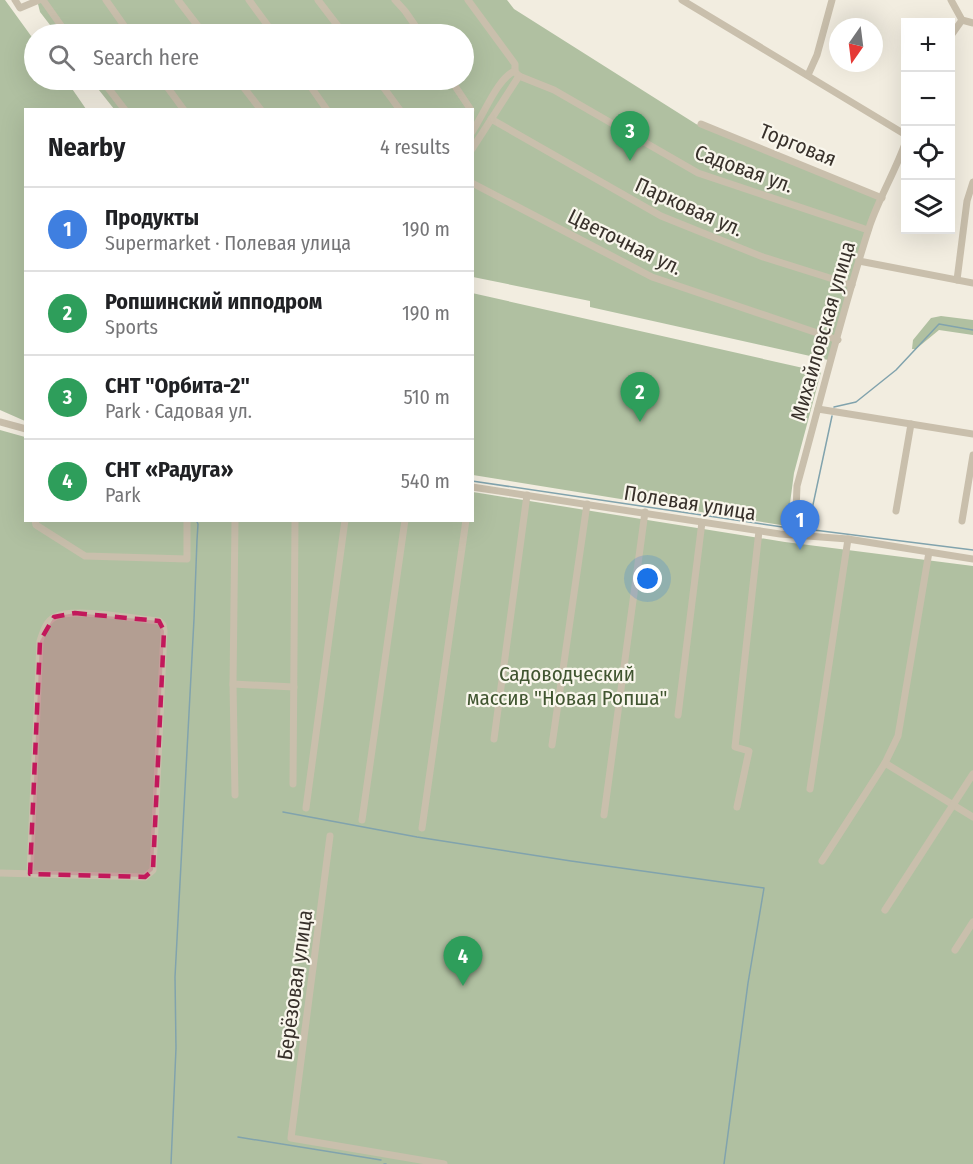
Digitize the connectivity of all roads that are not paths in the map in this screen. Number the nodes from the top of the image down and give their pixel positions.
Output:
1 (15, 0) edge
2 (41, 0) edge
3 (106, 0) edge
4 (178, 0) edge
5 (249, 0) edge
6 (318, 0) edge
7 (395, 0) edge
8 (468, 0) edge
9 (682, 0) edge
10 (832, 0) edge
11 (951, 0) edge
12 (962, 20) junction
13 (973, 23) edge
14 (59, 24) edge
15 (123, 24) edge
16 (196, 24) edge
17 (267, 24) edge
18 (336, 24) edge
19 (414, 24) edge
20 (955, 31) edge
21 (517, 73) junction
22 (808, 75) junction
23 (110, 90) edge
24 (169, 90) edge
25 (246, 90) edge
26 (313, 90) edge
27 (385, 90) edge
28 (458, 90) edge
29 (123, 108) edge
30 (182, 108) edge
31 (259, 108) edge
32 (326, 108) edge
33 (399, 108) edge
34 (471, 108) edge
35 (474, 112) edge
36 (483, 115) junction
37 (491, 119) junction
38 (701, 124) dead end
39 (474, 129) edge
40 (901, 132) edge
41 (474, 146) edge
42 (901, 155) edge
43 (973, 182) edge
44 (474, 184) edge
45 (882, 198) junction
46 (868, 230) junction
47 (859, 261) junction
48 (957, 280) junction
49 (973, 283) edge
50 (852, 285) junction
51 (837, 340) junction
52 (818, 409) junction
53 (0, 422) edge
54 (910, 424) junction
55 (24, 428) edge
56 (973, 434) edge
57 (973, 454) edge
58 (474, 487) edge
59 (527, 495) junction
60 (587, 504) junction
61 (896, 511) dead end
62 (645, 512) junction
63 (962, 521) dead end
64 (35, 522) edge
65 (187, 522) edge
66 (235, 522) edge
67 (295, 522) edge
68 (345, 522) edge
69 (405, 522) edge
70 (466, 522) edge
71 (702, 522) junction
72 (759, 531) junction
73 (802, 535) junction
74 (848, 539) junction
75 (929, 552) junction
76 (973, 559) edge
77 (233, 684) junction
78 (294, 687) junction
79 (678, 715) dead end
80 (494, 739) dead end
81 (552, 745) dead end
82 (885, 763) junction
83 (973, 774) edge
84 (293, 784) dead end
85 (810, 789) dead end
86 (235, 795) dead end
87 (954, 804) junction
88 (737, 807) dead end
89 (306, 808) dead end
90 (604, 815) dead end
91 (973, 817) edge
92 (362, 820) dead end
93 (422, 828) dead end
94 (330, 836) dead end
95 (822, 861) dead end
96 (0, 873) edge
97 (30, 874) junction
98 (885, 910) dead end
99 (973, 922) edge
100 (955, 950) dead end
101 (444, 1164) edge

1 - 2 street
2 - 14 street
3 - 15 street
4 - 16 street
5 - 17 street
6 - 18 street
7 - 19 street
8 - 21 street
9 - 22 street
10 - 22 street
11 - 12 street
12 - 13 street
12 - 20 street
21 - 36 street
21 - 37 street
21 - 46 street, Садовая ул.
22 - 40 street
23 - 29 street
24 - 30 street
25 - 31 street
26 - 32 street
27 - 33 street
28 - 34 street
35 - 36 street
36 - 39 street
37 - 41 street
37 - 50 street, Парковая ул.
38 - 45 street, Торговая
42 - 45 street, Михайловская улица
43 - 48 street
44 - 51 street, Цветочная ул.
45 - 46 street, Михайловская улица
46 - 47 street, Михайловская улица
47 - 48 street
47 - 50 street, Михайловская улица
48 - 49 street
50 - 51 street, Михайловская улица
51 - 52 street, Михайловская улица
52 - 54 street
52 - 73 street, Михайловская улица
53 - 55 street
54 - 56 street
54 - 61 street
57 - 63 street
58 - 59 street, Полевая улица
59 - 60 street, Полевая улица
59 - 80 street
60 - 62 street, Полевая улица
60 - 81 street
62 - 71 street, Полевая улица
62 - 90 street
64 - 65 street
66 - 77 street
67 - 78 street
68 - 89 street
69 - 92 street
70 - 93 street
71 - 72 street, Полевая улица
71 - 79 street
72 - 73 street, Полевая улица
72 - 88 street
73 - 74 street, Полевая улица
74 - 75 street, Полевая улица
74 - 85 street
75 - 76 street, Полевая улица
75 - 82 street
77 - 78 street
77 - 86 street
78 - 84 street
82 - 87 street
82 - 95 street
83 - 87 street
87 - 91 street
87 - 98 street
94 - 101 street, Берёзовая улица
96 - 97 street
97 - 97 street
99 - 100 street

